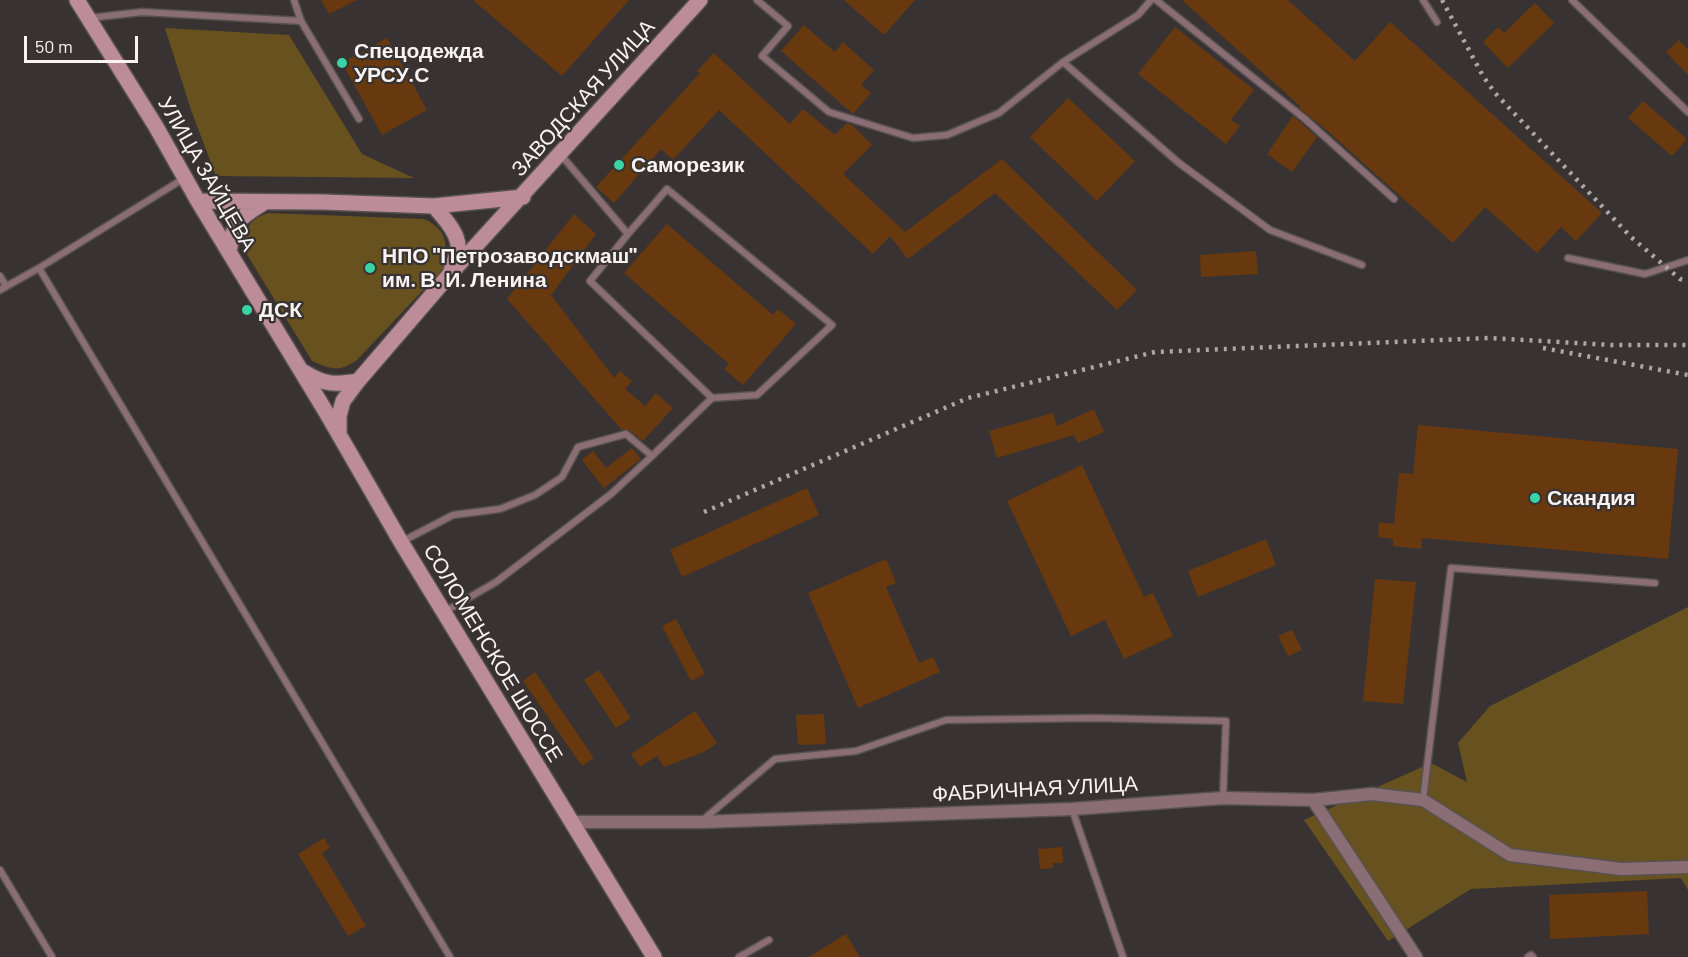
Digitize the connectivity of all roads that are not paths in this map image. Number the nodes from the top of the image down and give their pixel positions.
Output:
1 (77, 0) edge
2 (294, 0) edge
3 (699, 0) edge
4 (757, 0) edge
5 (1153, 0) edge
6 (1424, 0) edge
7 (1572, 0) edge
8 (88, 18) junction
9 (301, 21) junction
10 (1437, 22) dead end
11 (1063, 62) junction
12 (1688, 112) edge
13 (359, 119) dead end
14 (561, 155) junction
15 (186, 177) junction
16 (523, 196) junction
17 (1394, 199) dead end
18 (198, 201) junction
19 (265, 202) junction
20 (434, 206) junction
21 (627, 234) junction
22 (229, 252) junction
23 (1568, 258) dead end
24 (1688, 260) edge
25 (1362, 266) dead end
26 (39, 268) junction
27 (450, 274) junction
28 (0, 276) edge
29 (3, 288) edge
30 (300, 370) junction
31 (358, 381) junction
32 (711, 398) junction
33 (339, 436) junction
34 (652, 456) junction
35 (401, 542) junction
36 (1655, 583) dead end
37 (443, 612) junction
38 (1224, 798) junction
39 (1312, 800) junction
40 (1423, 800) junction
41 (1072, 809) junction
42 (572, 822) junction
43 (701, 822) junction
44 (1688, 867) edge
45 (0, 870) edge
46 (769, 940) dead end
47 (52, 957) edge
48 (450, 957) edge
49 (654, 957) edge
50 (739, 957) edge
51 (1124, 957) edge
52 (1416, 957) edge

1 - 8 main road, УЛИЦА ЗАЙЦЕВА
2 - 9 lane
3 - 14 main road, ЗАВОДСКАЯ УЛИЦА
4 - 11 lane
5 - 11 lane
5 - 17 lane
6 - 10 lane
7 - 12 lane
8 - 9 lane
8 - 15 main road, УЛИЦА ЗАЙЦЕВА
9 - 13 lane
11 - 25 lane
14 - 16 main road, ЗАВОДСКАЯ УЛИЦА
14 - 21 lane
15 - 18 main road, УЛИЦА ЗАЙЦЕВА
15 - 26 lane
16 - 20 main road
16 - 27 main road, ЗАВОДСКАЯ УЛИЦА
18 - 19 main road
18 - 22 main road, УЛИЦА ЗАЙЦЕВА
19 - 20 main road
19 - 22 main road
20 - 27 main road
21 - 32 lane
21 - 32 lane
22 - 30 main road, УЛИЦА ЗАЙЦЕВА
23 - 24 lane
26 - 29 lane
26 - 48 lane
27 - 31 main road, ЗАВОДСКАЯ УЛИЦА
28 - 29 lane
30 - 31 main road
30 - 33 main road, СОЛОМЕНСКОЕ ШОССЕ
31 - 33 main road, ЗАВОДСКАЯ УЛИЦА
32 - 34 lane
33 - 35 main road, СОЛОМЕНСКОЕ ШОССЕ
34 - 35 lane
34 - 37 lane
35 - 37 main road, СОЛОМЕНСКОЕ ШОССЕ
36 - 40 lane
37 - 42 main road, СОЛОМЕНСКОЕ ШОССЕ
38 - 39 street, ФАБРИЧНАЯ УЛИЦА
38 - 41 street, ФАБРИЧНАЯ УЛИЦА
38 - 43 lane
39 - 40 street, ФАБРИЧНАЯ УЛИЦА
39 - 52 street
40 - 44 street
41 - 43 street, ФАБРИЧНАЯ УЛИЦА
41 - 51 lane
42 - 43 street, ФАБРИЧНАЯ УЛИЦА
42 - 49 main road, СОЛОМЕНСКОЕ ШОССЕ
45 - 47 lane
46 - 50 lane

